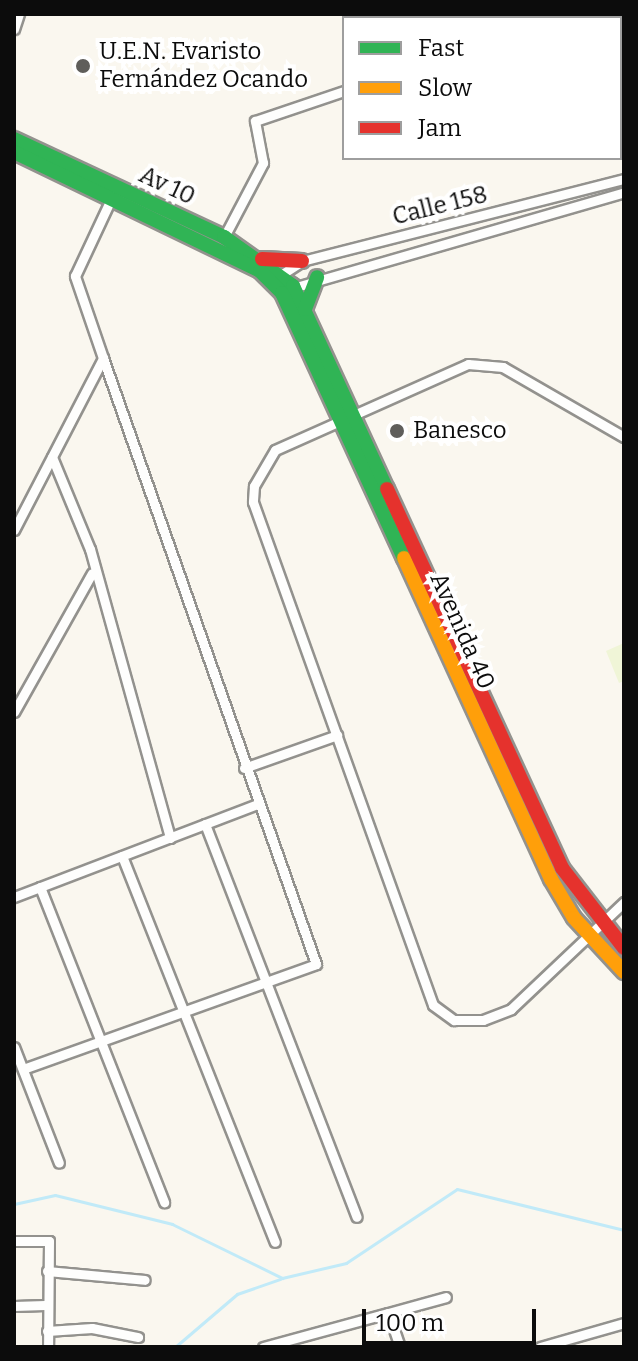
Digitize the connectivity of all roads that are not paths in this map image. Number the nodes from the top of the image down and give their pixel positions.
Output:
1 (19, 14) edge
2 (14, 29) edge
3 (342, 92) edge
4 (16, 148) edge
5 (620, 179) edge
6 (623, 194) edge
7 (112, 197) junction
8 (520, 206) junction
9 (479, 216) junction
10 (525, 218) junction
11 (439, 227) junction
12 (483, 229) junction
13 (224, 237) junction
14 (444, 240) junction
15 (379, 242) junction
16 (384, 256) junction
17 (260, 259) junction
18 (302, 261) junction
19 (317, 277) junction
20 (282, 283) junction
21 (305, 309) junction
22 (103, 358) junction
23 (357, 412) junction
24 (340, 419) junction
25 (624, 437) edge
26 (52, 457) junction
27 (14, 530) edge
28 (92, 573) junction
29 (14, 712) edge
30 (337, 735) junction
31 (244, 768) junction
32 (257, 804) junction
33 (205, 824) junction
34 (170, 838) junction
35 (122, 856) junction
36 (40, 887) junction
37 (14, 897) edge
38 (624, 902) edge
39 (601, 924) junction
40 (589, 936) junction
41 (624, 948) edge
42 (624, 972) edge
43 (266, 982) junction
44 (186, 1013) junction
45 (104, 1043) junction
46 (14, 1047) edge
47 (23, 1069) junction
48 (59, 1163) dead end
49 (164, 1202) dead end
50 (357, 1217) dead end
51 (14, 1241) edge
52 (275, 1242) dead end
53 (47, 1271) junction
54 (145, 1280) dead end
55 (446, 1297) dead end
56 (45, 1305) junction
57 (14, 1306) edge
58 (388, 1313) junction
59 (624, 1323) edge
60 (47, 1331) junction
61 (138, 1337) dead end
62 (48, 1347) edge
63 (263, 1347) edge
64 (400, 1347) edge
65 (540, 1347) edge

1 - 2 street
3 - 13 street
4 - 7 street
4 - 13 street, Av 10
5 - 6 street
5 - 8 street, Calle 158
6 - 10 street
7 - 20 street
7 - 22 street
8 - 9 street, Calle 158
8 - 10 street
9 - 11 street, Calle 158
9 - 12 street
10 - 12 street
11 - 14 street
11 - 15 street, Calle 158
12 - 14 street
13 - 17 street, Av 10
14 - 16 street
15 - 16 street
15 - 18 street, Calle 158
16 - 19 street
17 - 18 street
17 - 20 street, Av 10
18 - 20 street, Calle 158
19 - 20 street
19 - 21 street
20 - 21 street, Avenida 40
20 - 24 street, Avenida 40
21 - 23 street, Avenida 40
22 - 26 street
22 - 31 street
23 - 24 street
23 - 25 street
23 - 39 street, Avenida 40
24 - 30 street
24 - 40 street, Avenida 40
26 - 27 street
26 - 28 street
28 - 29 street
28 - 34 street
30 - 31 street
30 - 40 street
31 - 32 street
32 - 33 street
32 - 43 street
33 - 34 street
33 - 43 street
34 - 35 street
35 - 36 street
35 - 44 street
36 - 37 street
36 - 45 street
38 - 39 street
39 - 40 street
39 - 41 street, Avenida 40
40 - 42 street, Avenida 40
43 - 44 street
43 - 50 street
44 - 45 street
44 - 52 street
45 - 47 street
45 - 49 street
46 - 47 street
47 - 48 street
51 - 53 street
53 - 54 street
53 - 56 street
55 - 58 street
56 - 57 street
56 - 60 street
58 - 63 street
58 - 64 street
59 - 65 street
60 - 61 street
60 - 62 street

